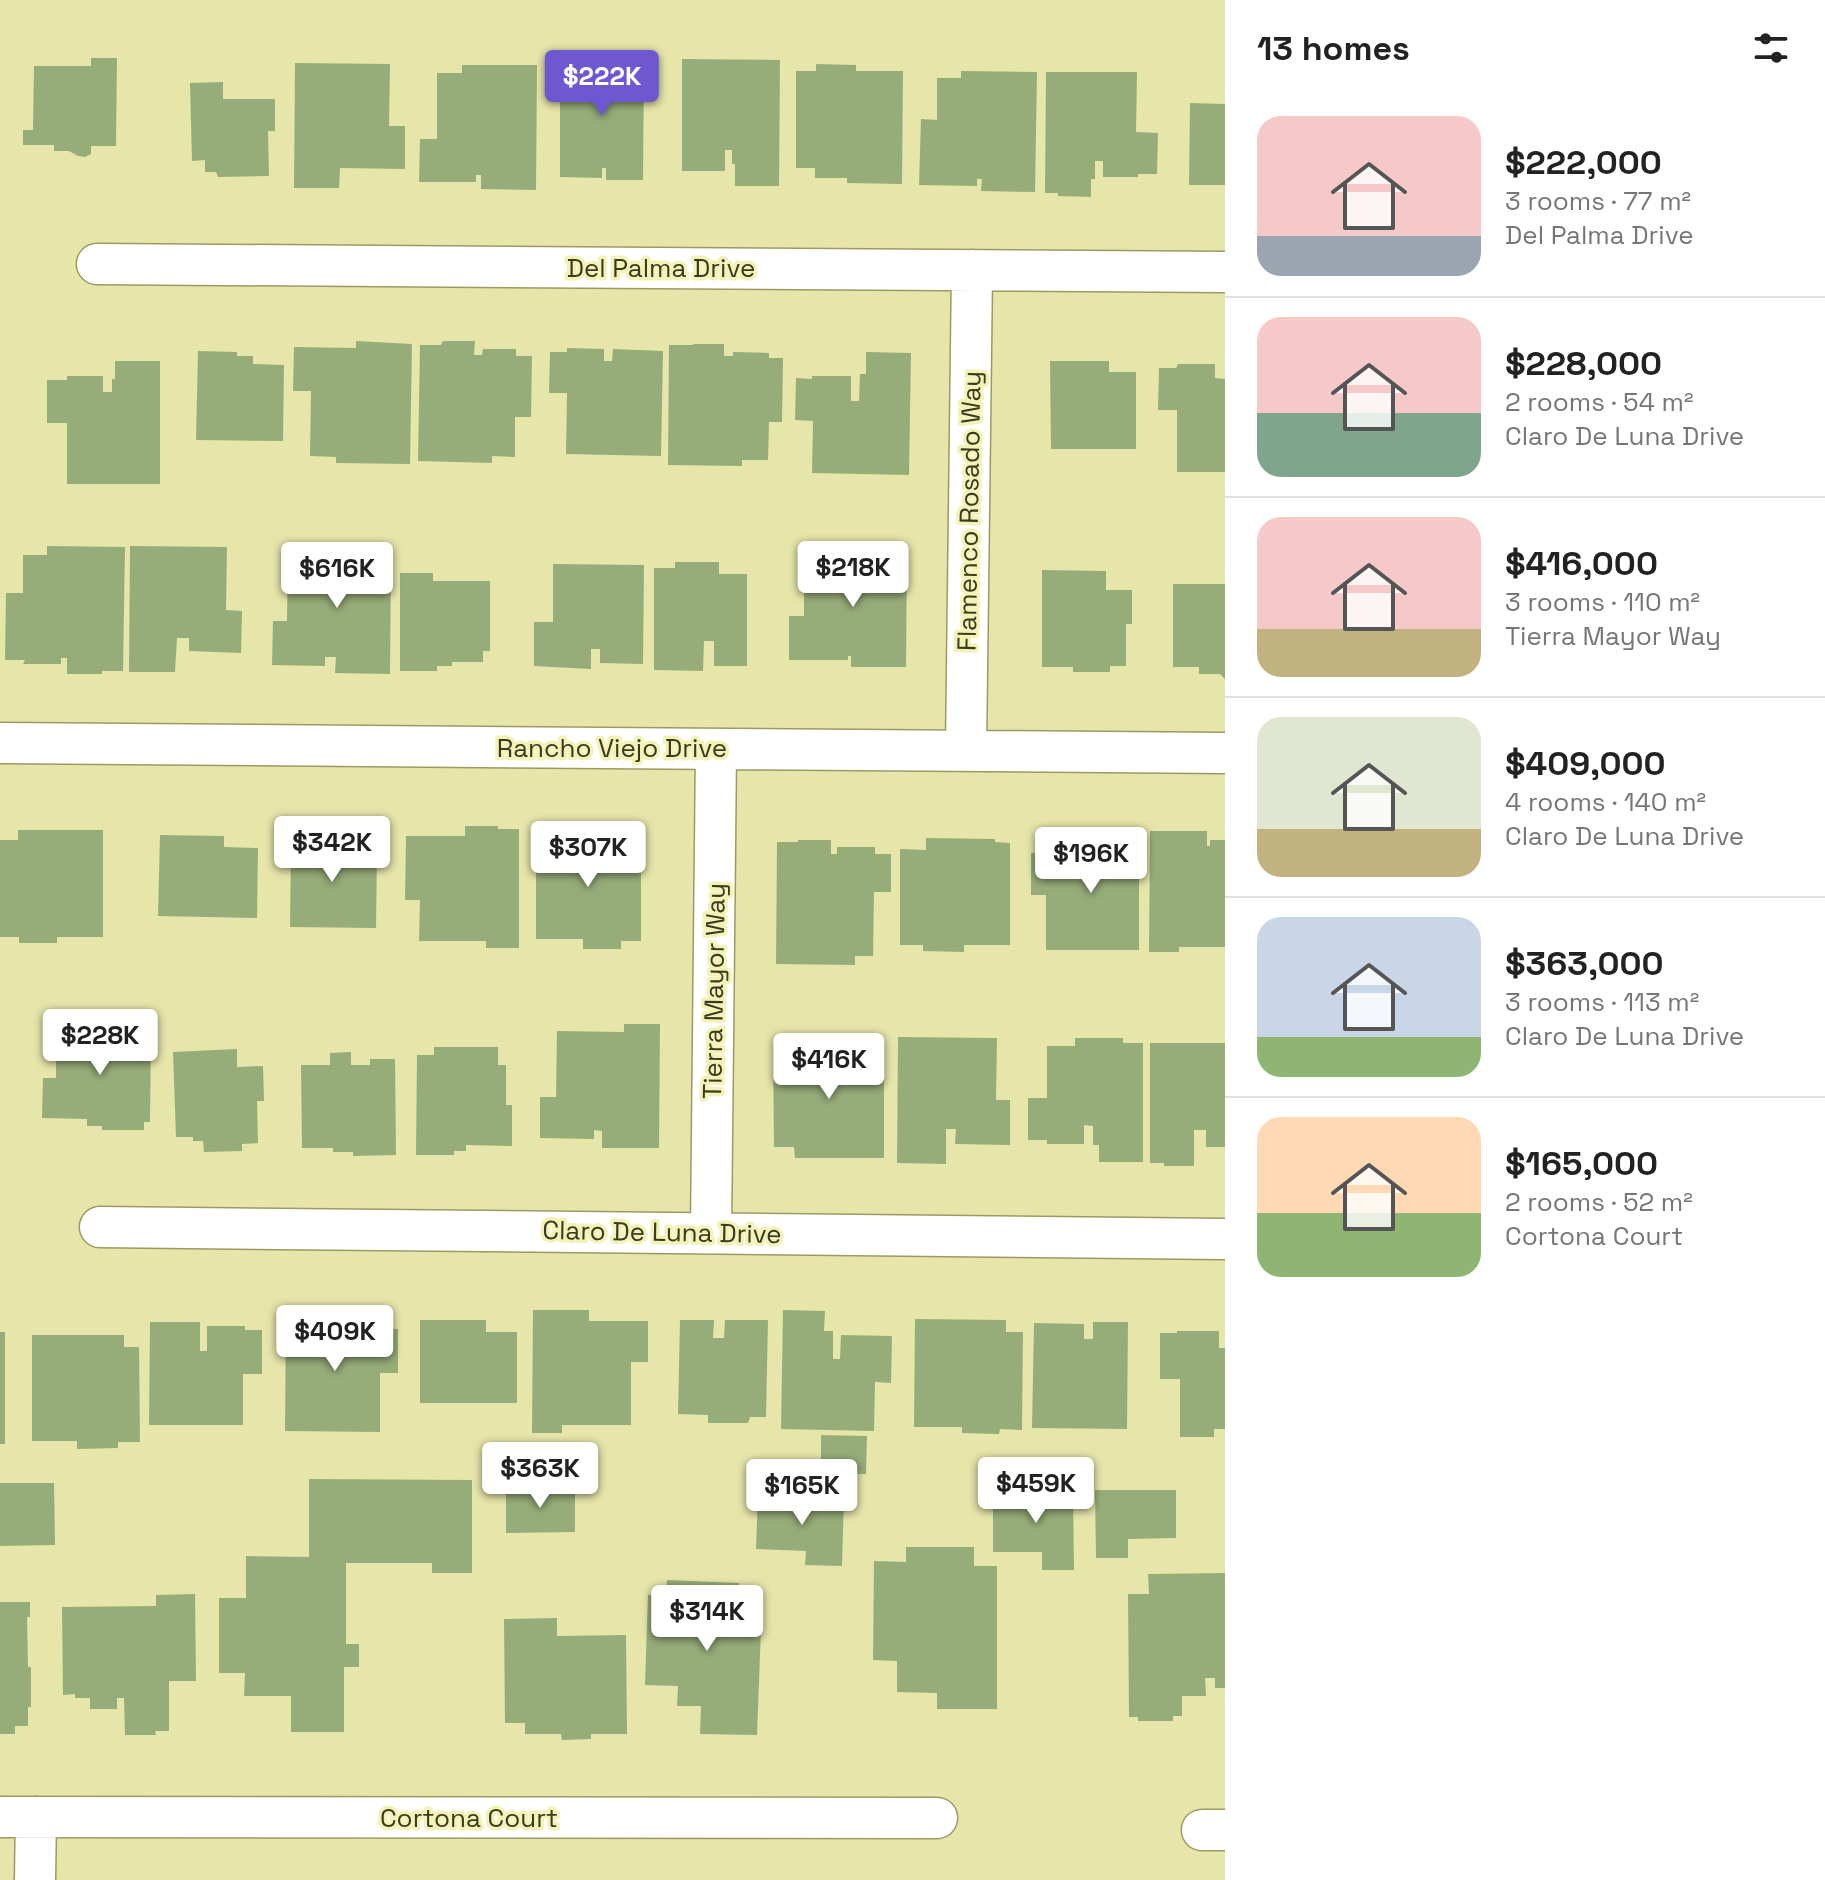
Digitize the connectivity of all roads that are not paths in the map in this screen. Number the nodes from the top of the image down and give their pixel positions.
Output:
1 (97, 264) dead end
2 (972, 270) junction
3 (1225, 272) edge
4 (0, 743) edge
5 (716, 749) junction
6 (966, 751) junction
7 (1225, 753) edge
8 (100, 1227) dead end
9 (711, 1233) junction
10 (1225, 1239) edge
11 (18, 1817) edge
12 (937, 1818) dead end
13 (35, 1880) edge

1 - 2 street, Del Palma Drive
2 - 3 street, Del Palma Drive
2 - 6 street, Flamenco Rosado Way
4 - 5 street, Rancho Viejo Drive
5 - 6 street, Rancho Viejo Drive
5 - 9 street, Tierra Mayor Way
6 - 7 street, Rancho Viejo Drive
8 - 9 street, Claro De Luna Drive
9 - 10 street, Claro De Luna Drive
11 - 12 street, Cortona Court
11 - 13 street

